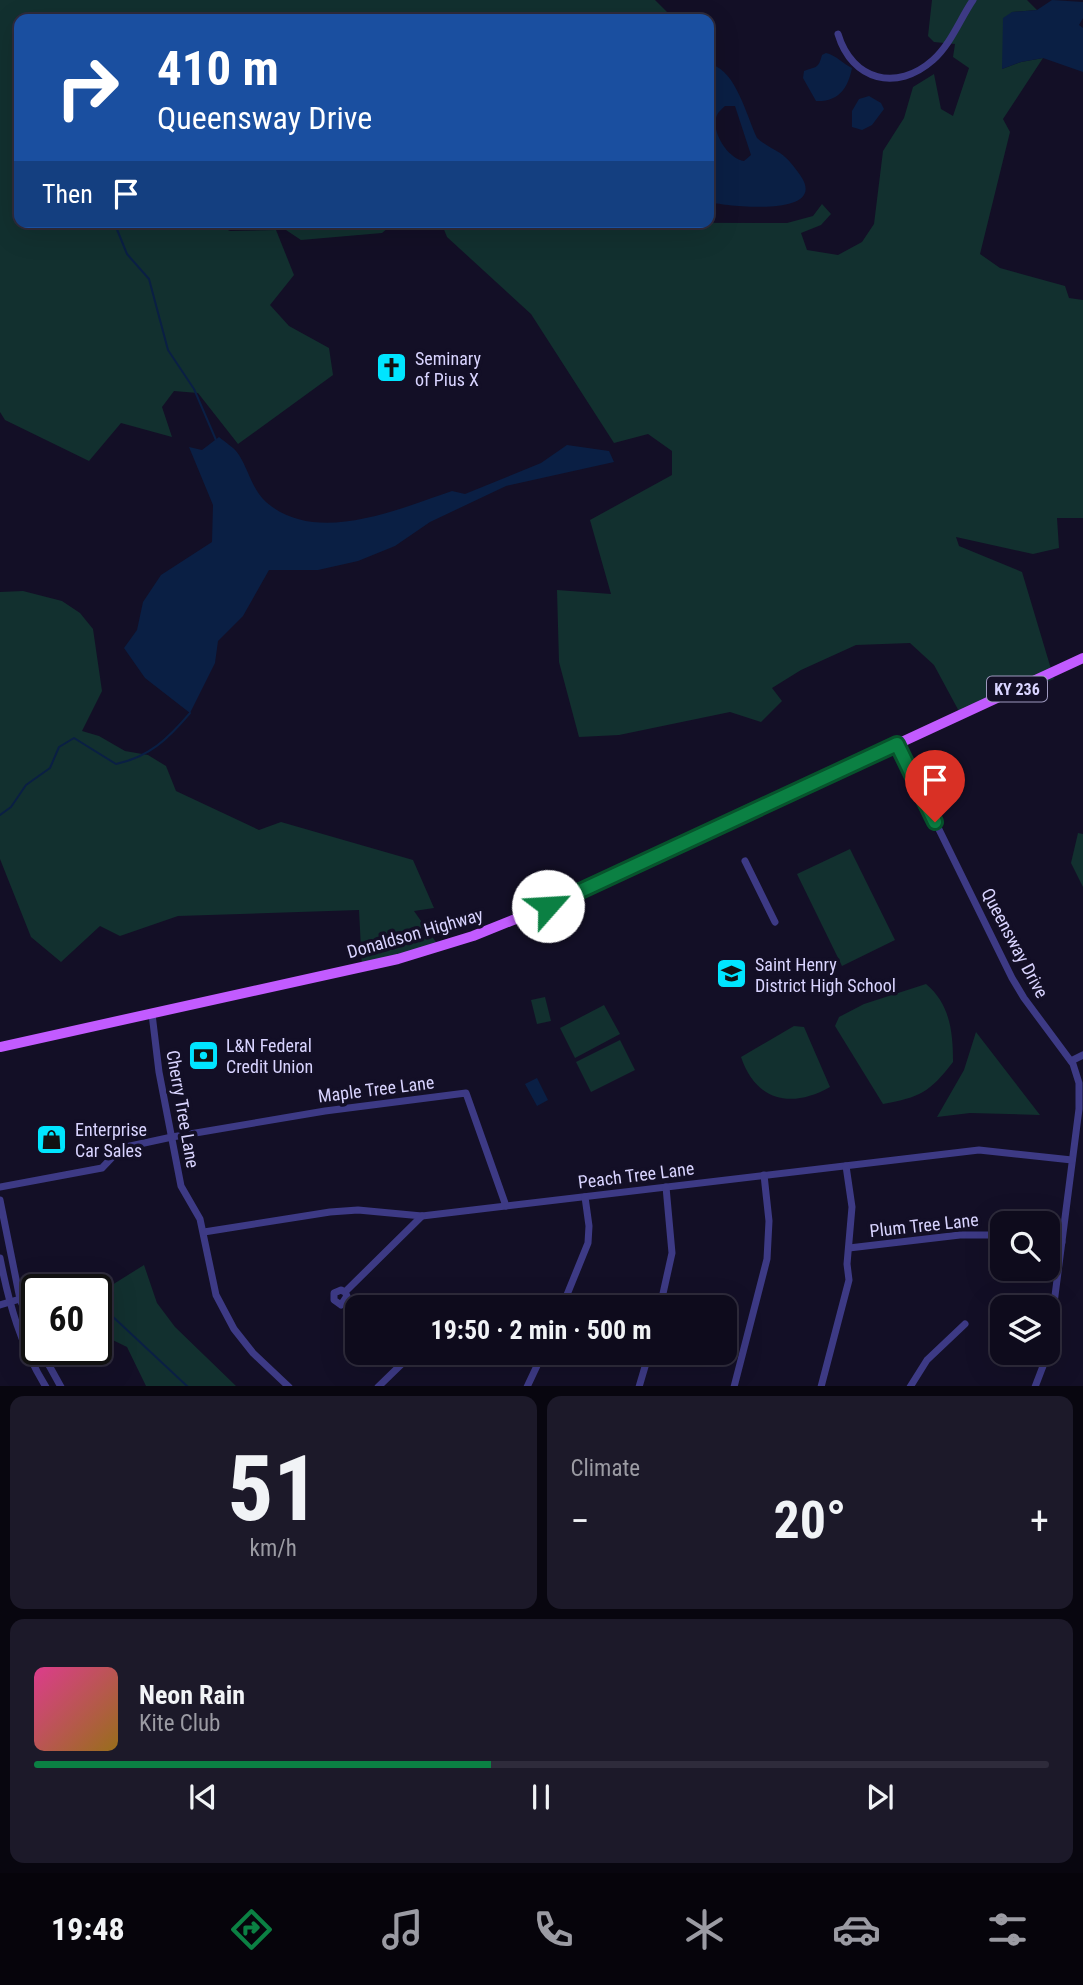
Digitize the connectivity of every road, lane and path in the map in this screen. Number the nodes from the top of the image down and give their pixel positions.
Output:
1 (973, 0) edge
2 (838, 34) dead end
3 (1083, 658) edge
4 (897, 744) junction
5 (745, 861) dead end
6 (775, 922) dead end
7 (152, 1014) junction
8 (0, 1047) edge
9 (1083, 1055) edge
10 (1071, 1061) junction
11 (172, 1138) junction
12 (1072, 1160) junction
13 (846, 1166) junction
14 (764, 1175) junction
15 (0, 1187) edge
16 (666, 1187) junction
17 (585, 1197) junction
18 (0, 1200) edge
19 (506, 1206) junction
20 (422, 1216) junction
21 (204, 1232) junction
22 (990, 1235) edge
23 (1062, 1242) joint
24 (849, 1248) junction
25 (0, 1258) edge
26 (345, 1292) dead end
27 (567, 1295) edge
28 (663, 1295) edge
29 (1055, 1295) edge
30 (20, 1299) joint
31 (4, 1304) edge
32 (965, 1324) dead end
33 (49, 1365) edge
34 (401, 1365) edge
35 (537, 1365) edge
36 (645, 1365) edge
37 (1043, 1365) edge
38 (45, 1386) edge
39 (60, 1386) edge
40 (288, 1386) edge
41 (379, 1386) edge
42 (527, 1386) edge
43 (639, 1386) edge
44 (734, 1386) edge
45 (821, 1386) edge
46 (911, 1386) edge
47 (1035, 1386) edge

1 - 2 street
3 - 4 main road, Donaldson Highway / KY 236
4 - 7 main road, Donaldson Highway / KY 236
4 - 10 street, Queensway Drive
5 - 6 street
7 - 8 main road, Donaldson Highway / KY 236
7 - 11 street, Cherry Tree Lane
9 - 10 street
10 - 12 street, Queensway Drive
11 - 15 street
11 - 19 street, Maple Tree Lane
11 - 21 street, Cherry Tree Lane
12 - 13 street, Peach Tree Lane
12 - 23 street, Queensway Drive
13 - 14 street, Peach Tree Lane
13 - 24 street
14 - 16 street, Peach Tree Lane
14 - 44 street
16 - 17 street, Peach Tree Lane
16 - 28 street
17 - 19 street, Peach Tree Lane
17 - 27 street
18 - 30 street
19 - 20 street, Peach Tree Lane
20 - 21 street, Peach Tree Lane
20 - 26 street
21 - 40 street, Cherry Tree Lane
22 - 24 street, Plum Tree Lane
23 - 29 street, Queensway Drive
24 - 45 street
25 - 31 street
30 - 31 street
31 - 38 street
32 - 46 street
33 - 39 street
34 - 41 street
35 - 42 street
36 - 43 street
37 - 47 street, Queensway Drive

